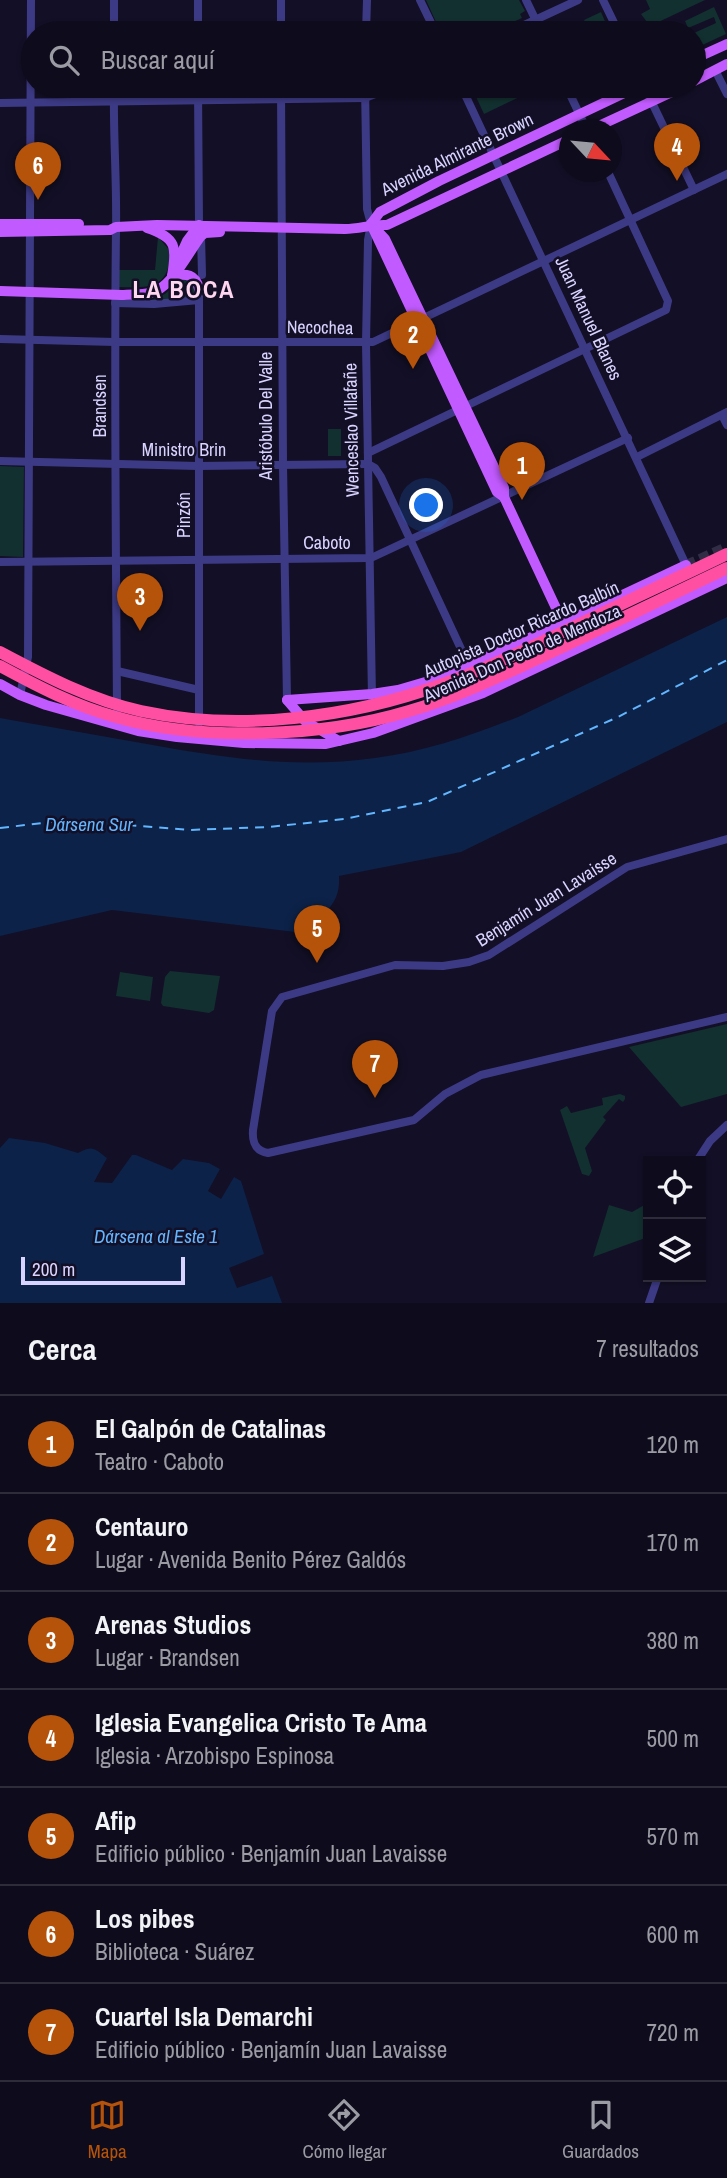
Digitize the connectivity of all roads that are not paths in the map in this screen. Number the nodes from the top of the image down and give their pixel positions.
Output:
1 (31, 0) edge
2 (114, 0) edge
3 (198, 0) edge
4 (281, 0) edge
5 (367, 0) edge
6 (420, 0) edge
7 (526, 0) edge
8 (578, 0) edge
9 (603, 0) edge
10 (536, 19) junction
11 (31, 21) edge
12 (114, 21) edge
13 (198, 21) edge
14 (281, 21) edge
15 (366, 21) edge
16 (430, 21) edge
17 (532, 21) edge
18 (613, 21) edge
19 (727, 44) edge
20 (706, 54) edge
21 (727, 64) edge
22 (715, 70) junction
23 (706, 75) edge
24 (727, 94) edge
25 (32, 98) edge
26 (114, 98) edge
27 (253, 98) edge
28 (281, 98) edge
29 (365, 98) edge
30 (467, 98) edge
31 (572, 98) edge
32 (613, 98) edge
33 (650, 98) edge
34 (661, 98) edge
35 (198, 100) junction
36 (114, 102) junction
37 (653, 102) junction
38 (0, 103) edge
39 (32, 103) junction
40 (579, 113) junction
41 (583, 119) edge
42 (614, 119) edge
43 (559, 144) edge
44 (495, 154) junction
45 (502, 171) junction
46 (727, 174) edge
47 (613, 182) edge
48 (694, 190) junction
49 (631, 220) junction
50 (0, 224) edge
51 (371, 224) junction
52 (116, 227) junction
53 (142, 227) junction
54 (31, 228) junction
55 (282, 228) junction
56 (200, 231) junction
57 (0, 232) edge
58 (544, 261) junction
59 (202, 275) dead end
60 (172, 276) junction
61 (0, 291) edge
62 (199, 295) junction
63 (118, 299) junction
64 (420, 319) junction
65 (0, 339) edge
66 (30, 339) junction
67 (115, 342) junction
68 (199, 342) junction
69 (282, 342) junction
70 (366, 343) junction
71 (586, 349) junction
72 (461, 408) junction
73 (724, 414) edge
74 (727, 425) edge
75 (628, 438) junction
76 (368, 453) junction
77 (637, 457) junction
78 (0, 461) edge
79 (29, 461) junction
80 (114, 464) junction
81 (368, 464) junction
82 (283, 465) junction
83 (198, 466) junction
84 (504, 497) junction
85 (411, 541) junction
86 (727, 545) edge
87 (727, 554) edge
88 (285, 558) junction
89 (369, 558) junction
90 (117, 561) junction
91 (198, 561) junction
92 (0, 562) edge
93 (29, 562) junction
94 (686, 565) joint
95 (727, 568) edge
96 (727, 578) edge
97 (655, 588) junction
98 (563, 624) junction
99 (0, 652) edge
100 (0, 665) edge
101 (469, 666) junction
102 (117, 671) junction
103 (25, 677) junction
104 (0, 684) edge
105 (199, 690) junction
106 (372, 694) junction
107 (20, 695) junction
108 (287, 699) junction
109 (117, 721) junction
110 (373, 733) junction
111 (200, 740) junction
112 (341, 742) junction
113 (287, 745) junction
114 (727, 839) edge
115 (727, 1017) edge
116 (727, 1125) edge
117 (700, 1156) edge
118 (656, 1282) edge
119 (649, 1303) edge

1 - 11 street
2 - 12 street
3 - 13 street
4 - 14 street
5 - 15 street
6 - 16 street
7 - 10 street
8 - 10 street
9 - 18 street
10 - 17 street
19 - 20 main road
21 - 22 main road
22 - 23 main road
22 - 24 street
25 - 39 street
26 - 36 street, Brandsen
27 - 35 street
28 - 55 street, Aristóbulo Del Valle
29 - 51 street, Wenceslao Villafañe
30 - 44 street, Juan Manuel Blanes
31 - 40 street
32 - 40 main road, Avenida Almirante Brown
33 - 37 street
34 - 37 main road
35 - 36 street
35 - 56 street
36 - 39 street
36 - 52 street, Brandsen
37 - 42 main road
37 - 48 street
38 - 39 street
39 - 54 street
40 - 41 street
40 - 44 main road, Avenida Almirante Brown
43 - 45 main road, Avenida Almirante Brown
44 - 45 street, Juan Manuel Blanes
44 - 51 main road, Avenida Almirante Brown
45 - 51 main road, Avenida Almirante Brown
45 - 58 street, Juan Manuel Blanes
46 - 48 street, Necochea
47 - 49 street
48 - 49 street, Necochea
49 - 58 street, Necochea
49 - 71 street
50 - 54 main road, Avenida Almirante Brown
51 - 55 main road, Avenida Almirante Brown
51 - 64 main road
51 - 70 street, Wenceslao Villafañe
52 - 53 main road, Avenida Almirante Brown
52 - 54 main road, Avenida Almirante Brown
52 - 63 street, Brandsen
53 - 56 main road, Avenida Almirante Brown
53 - 60 main road
54 - 57 main road, Avenida Almirante Brown
54 - 66 street
55 - 56 main road, Avenida Almirante Brown
55 - 69 street, Aristóbulo Del Valle
56 - 59 street
56 - 60 main road
58 - 64 street, Necochea
58 - 71 street, Juan Manuel Blanes
60 - 62 main road
60 - 63 main road
61 - 63 main road, bridge
62 - 63 street
62 - 68 street, Pinzón
63 - 67 street, Brandsen
64 - 70 street, Necochea
64 - 72 main road
65 - 66 street, Necochea
66 - 67 street, Necochea
66 - 79 street
67 - 68 street, Necochea
67 - 80 street, Brandsen
68 - 69 street, Necochea
68 - 83 street, Pinzón
69 - 70 street, Necochea
69 - 82 street, Aristóbulo Del Valle
70 - 76 street, Wenceslao Villafañe
71 - 72 street
71 - 75 street, Juan Manuel Blanes
72 - 76 street
72 - 84 main road
73 - 74 street
73 - 77 street
75 - 77 street, Juan Manuel Blanes
75 - 84 street, Caboto
76 - 81 street, Wenceslao Villafañe
77 - 94 street, Juan Manuel Blanes
78 - 79 street, Ministro Brin
79 - 80 street, Ministro Brin
79 - 93 street
80 - 83 street, Ministro Brin
80 - 90 street, Brandsen
81 - 82 street, Ministro Brin
81 - 85 street
81 - 89 street, Wenceslao Villafañe
82 - 83 street, Ministro Brin
82 - 88 street, Aristóbulo Del Valle
83 - 91 street, Pinzón
84 - 85 street, Caboto
84 - 98 main road
85 - 89 street, Caboto
85 - 101 street
86 - 97 highway, bridge
87 - 97 highway, Autopista Doctor Ricardo Balbín, bridge
88 - 89 street, Caboto
88 - 91 street, Caboto
88 - 108 street, Aristóbulo Del Valle
89 - 106 street, Wenceslao Villafañe
90 - 91 street, Caboto
90 - 93 street, Caboto
90 - 102 street, Brandsen
91 - 105 street, Pinzón
92 - 93 street, Caboto
93 - 103 street
94 - 98 main road, Avenida Don Pedro de Mendoza
95 - 100 highway, Autopista Doctor Ricardo Balbín, bridge
96 - 110 main road, Avenida Don Pedro de Mendoza
97 - 99 highway, Autopista Doctor Ricardo Balbín, bridge
98 - 101 main road, Avenida Don Pedro de Mendoza
100 - 103 main road, Avenida Don Pedro de Mendoza
101 - 106 main road, Avenida Don Pedro de Mendoza
102 - 105 street
102 - 109 street, Brandsen
103 - 107 street
103 - 109 main road, Avenida Don Pedro de Mendoza
104 - 107 main road, Avenida Don Pedro de Mendoza
105 - 111 street, Pinzón
106 - 108 main road, Avenida Don Pedro de Mendoza
106 - 110 street, Wenceslao Villafañe
107 - 109 main road, Avenida Don Pedro de Mendoza
108 - 112 main road
108 - 113 main road, Aristóbulo Del Valle
109 - 111 main road, Avenida Don Pedro de Mendoza
110 - 112 main road, Avenida Don Pedro de Mendoza
111 - 113 main road, Avenida Don Pedro de Mendoza
112 - 113 main road, Avenida Don Pedro de Mendoza
114 - 115 street, Benjamín Juan Lavaisse
116 - 117 street
118 - 119 street

